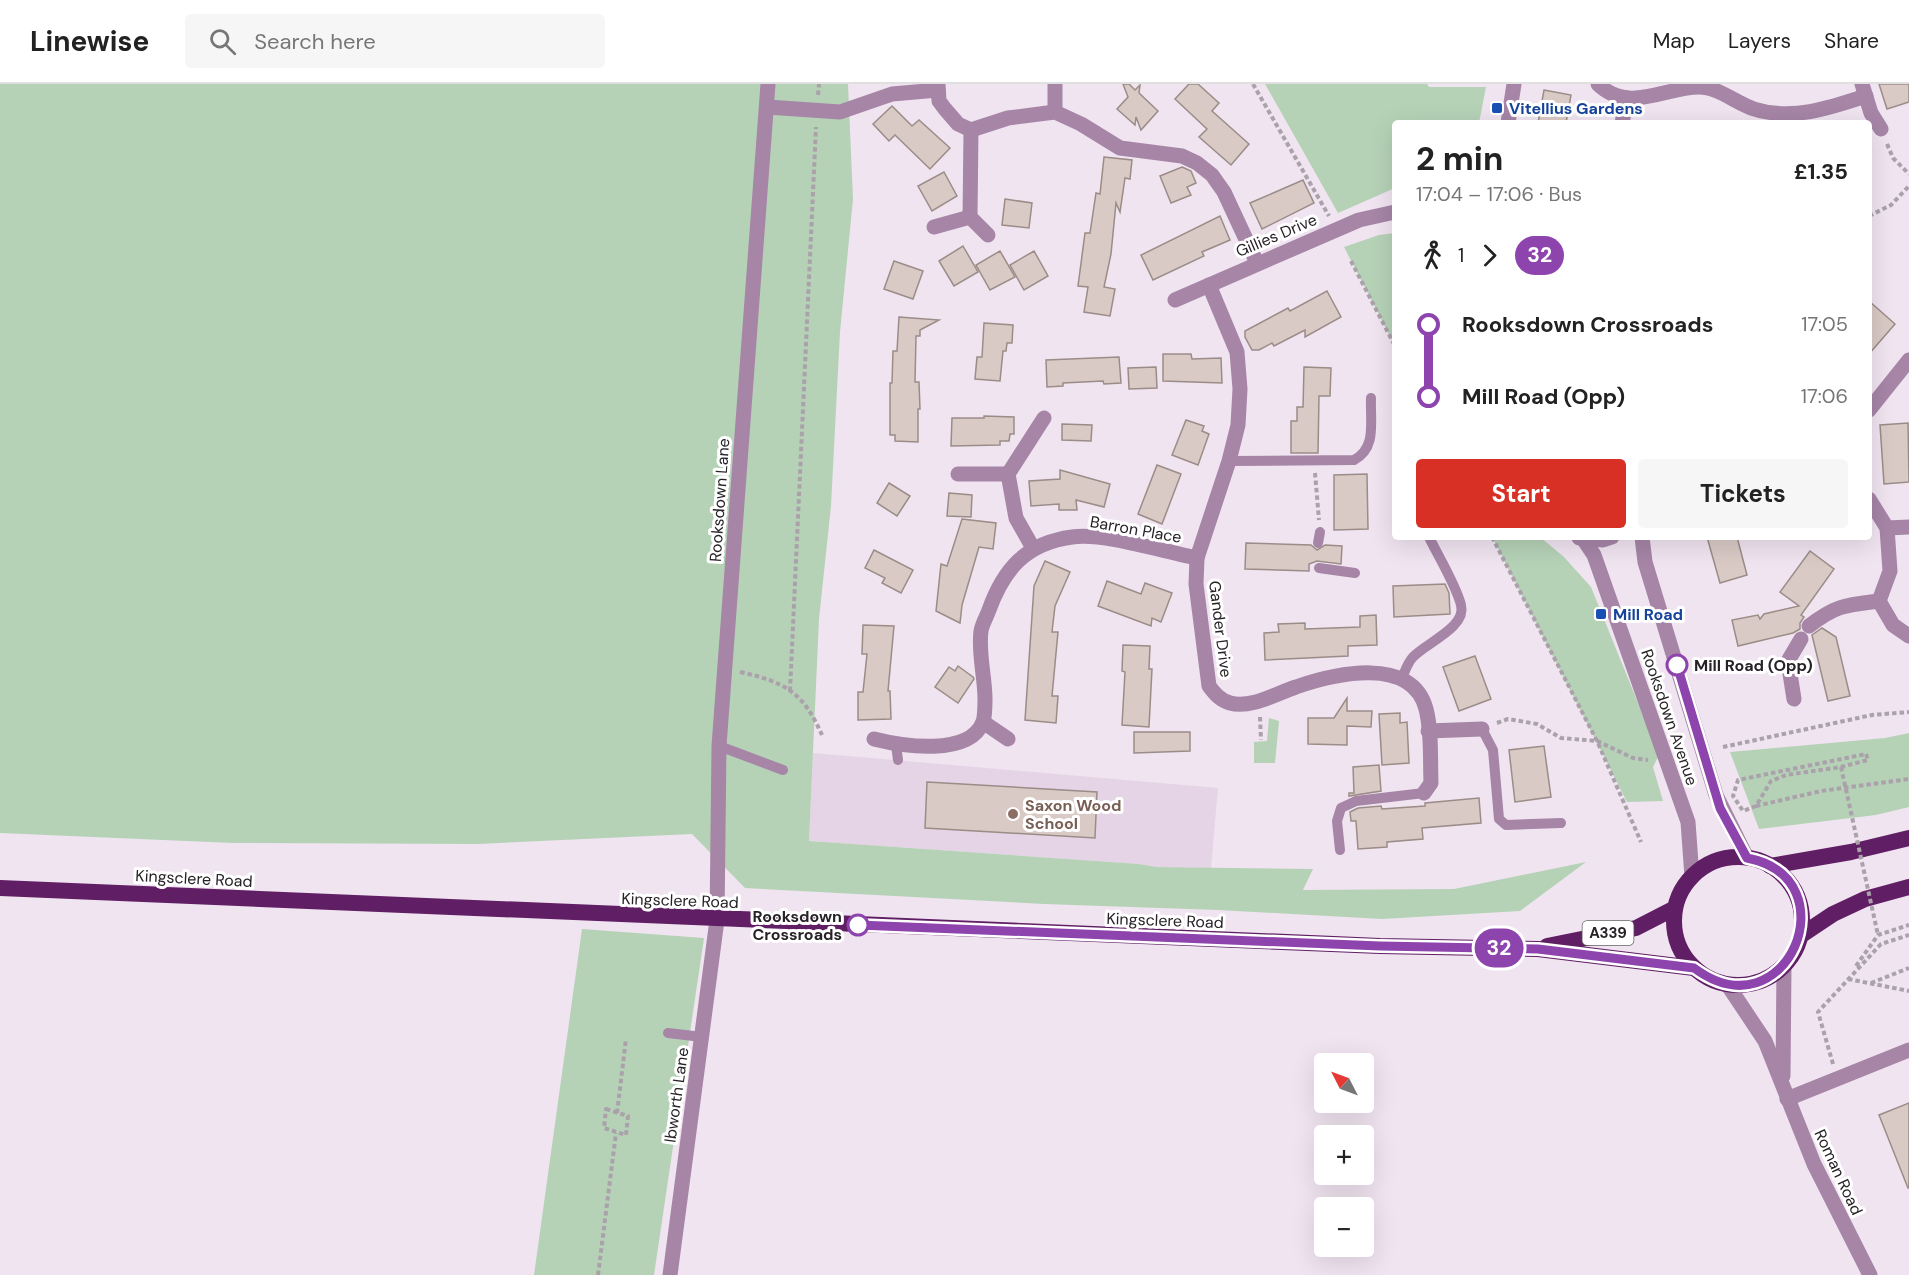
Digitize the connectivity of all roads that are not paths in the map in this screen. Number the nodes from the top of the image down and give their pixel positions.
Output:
1 (768, 84) edge
2 (1055, 84) edge
3 (1514, 84) edge
4 (1598, 84) edge
5 (938, 87) edge
6 (1720, 88) edge
7 (1864, 90) edge
8 (1649, 91) edge
9 (1628, 98) junction
10 (767, 106) junction
11 (1055, 112) junction
12 (1753, 116) edge
13 (1508, 120) edge
14 (1623, 120) edge
15 (1881, 129) road end
16 (971, 130) junction
17 (1392, 213) edge
18 (970, 217) junction
19 (934, 227) dead end
20 (988, 235) dead end
21 (1257, 263) junction
22 (1209, 285) junction
23 (1175, 300) dead end
24 (1909, 360) edge
25 (1371, 398) dead end
26 (1872, 406) edge
27 (1044, 418) dead end
28 (1229, 460) junction
29 (958, 474) dead end
30 (1008, 474) junction
31 (1872, 504) edge
32 (1909, 527) edge
33 (1887, 528) junction
34 (1430, 540) edge
35 (1581, 540) edge
36 (1642, 540) edge
37 (1034, 548) junction
38 (1197, 558) junction
39 (1320, 568) dead end
40 (1355, 573) dead end
41 (1879, 602) junction
42 (1909, 636) edge
43 (1402, 678) junction
44 (1794, 699) dead end
45 (983, 722) junction
46 (1482, 729) joint
47 (1428, 731) junction
48 (1008, 739) dead end
49 (874, 740) dead end
50 (718, 746) junction
51 (783, 770) dead end
52 (1424, 793) joint
53 (1561, 823) dead end
54 (1909, 838) edge
55 (1341, 850) dead end
56 (1747, 858) junction
57 (1770, 866) junction
58 (1692, 877) junction
59 (1909, 887) edge
60 (0, 888) edge
61 (1675, 908) junction
62 (717, 920) junction
63 (1800, 936) junction
64 (1538, 949) junction
65 (1784, 965) junction
66 (1694, 968) junction
67 (1727, 984) junction
68 (668, 1033) dead end
69 (702, 1037) junction
70 (1909, 1050) edge
71 (1783, 1081) junction
72 (1787, 1099) junction
73 (670, 1275) edge
74 (1870, 1275) edge

1 - 10 street, Rooksdown Lane
2 - 11 street
3 - 13 street
4 - 9 street
5 - 10 street
5 - 16 street
6 - 8 street
6 - 12 street
7 - 12 street
7 - 15 street
8 - 9 street
9 - 14 street
10 - 50 street, Rooksdown Lane
11 - 16 street
11 - 21 street
16 - 18 street
17 - 21 street, Gillies Drive
18 - 19 street
18 - 20 street
21 - 22 street, Gillies Drive
22 - 23 street, Gillies Drive
22 - 28 street, Gander Drive
24 - 26 street
25 - 28 lane
27 - 30 street
28 - 38 street, Gander Drive
29 - 30 street
30 - 37 street
31 - 33 street
32 - 33 street
33 - 41 street
34 - 43 lane
35 - 58 street, Rooksdown Avenue
36 - 56 street, Rooksdown Avenue
37 - 38 street, Barron Place
37 - 45 street, Barron Place
38 - 43 street, Gander Drive
39 - 40 lane
41 - 42 street
41 - 44 street
43 - 47 street
45 - 48 street
45 - 49 street
46 - 47 street
46 - 53 lane
47 - 52 street
50 - 51 lane
50 - 62 street, Rooksdown Lane
52 - 55 lane
54 - 57 highway
56 - 57 highway
56 - 58 highway
57 - 63 highway
58 - 61 highway
59 - 63 highway
60 - 62 highway, Kingsclere Road / A339
61 - 64 highway, Kingsclere Road / A339
61 - 66 highway
62 - 64 highway, Kingsclere Road / A339
62 - 69 street, Ibworth Lane
63 - 65 highway
64 - 66 highway, Kingsclere Road / A339
65 - 67 highway
65 - 71 street, Roman Road
66 - 67 highway
67 - 71 street, Roman Road
68 - 69 lane
69 - 73 street, Ibworth Lane
70 - 72 street
71 - 72 street, Roman Road
72 - 74 street, Roman Road

